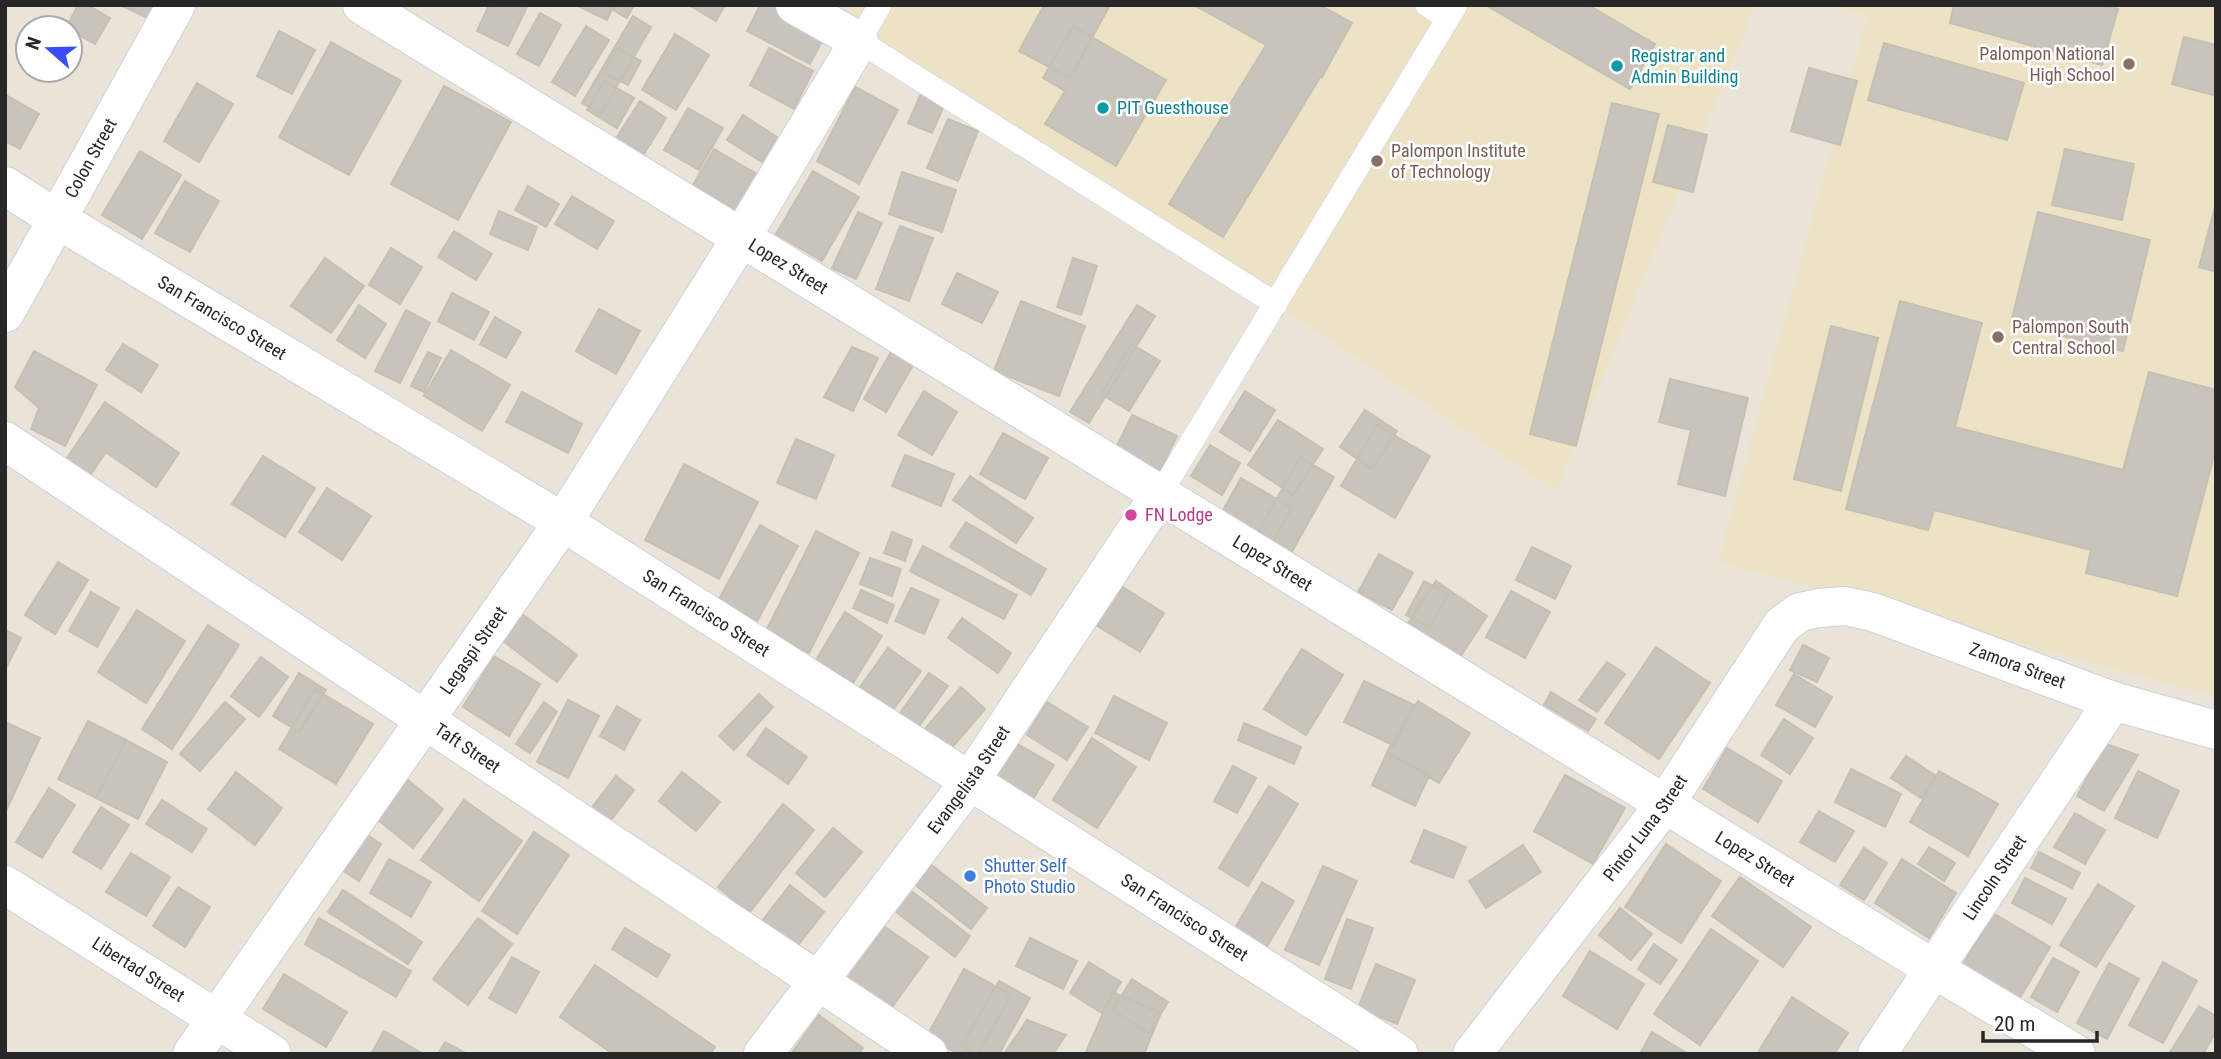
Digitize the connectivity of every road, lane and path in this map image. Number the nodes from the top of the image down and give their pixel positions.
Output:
1 (176, 5) edge
2 (362, 5) edge
3 (795, 5) edge
4 (880, 5) edge
5 (1427, 5) edge
6 (1452, 12) edge
7 (859, 41) junction
8 (5, 186) edge
9 (57, 219) junction
10 (741, 238) junction
11 (1276, 304) junction
12 (5, 313) edge
13 (5, 441) edge
14 (1160, 494) junction
15 (563, 522) junction
16 (1819, 608) joint
17 (2113, 701) junction
18 (425, 720) junction
19 (2216, 730) edge
20 (970, 781) junction
21 (1665, 804) junction
22 (5, 885) edge
23 (1934, 969) junction
24 (818, 981) junction
25 (217, 1019) junction
26 (192, 1054) edge
27 (272, 1054) edge
28 (763, 1054) edge
29 (928, 1054) edge
30 (1399, 1054) edge
31 (1472, 1054) edge
32 (1877, 1054) edge
33 (2076, 1054) edge

1 - 9 street, Colon Street
2 - 10 street, Lopez Street
3 - 7 street
4 - 7 lane
5 - 6 lane
6 - 11 lane
7 - 10 street, Legaspi Street
7 - 11 lane
8 - 9 street, San Francisco Street
9 - 12 street, Colon Street
9 - 15 street, San Francisco Street
10 - 14 street, Lopez Street
10 - 15 street, Legaspi Street
11 - 14 lane
13 - 18 street, Taft Street
14 - 20 street, Evangelista Street
14 - 21 street, Lopez Street
15 - 18 street, Legaspi Street
15 - 20 street, San Francisco Street
16 - 17 street, Zamora Street
16 - 21 street, Pintor Luna Street
17 - 19 street, Zamora Street
17 - 23 street, Lincoln Street
18 - 24 street, Taft Street
18 - 25 street, Legaspi Street
20 - 24 street, Evangelista Street
20 - 30 street, San Francisco Street
21 - 23 street, Lopez Street
21 - 31 street, Pintor Luna Street
22 - 25 street, Libertad Street
23 - 32 street, Lincoln Street
23 - 33 street, Lopez Street
24 - 28 street, Evangelista Street
24 - 29 street, Taft Street
25 - 26 street, Legaspi Street
25 - 27 street, Libertad Street

